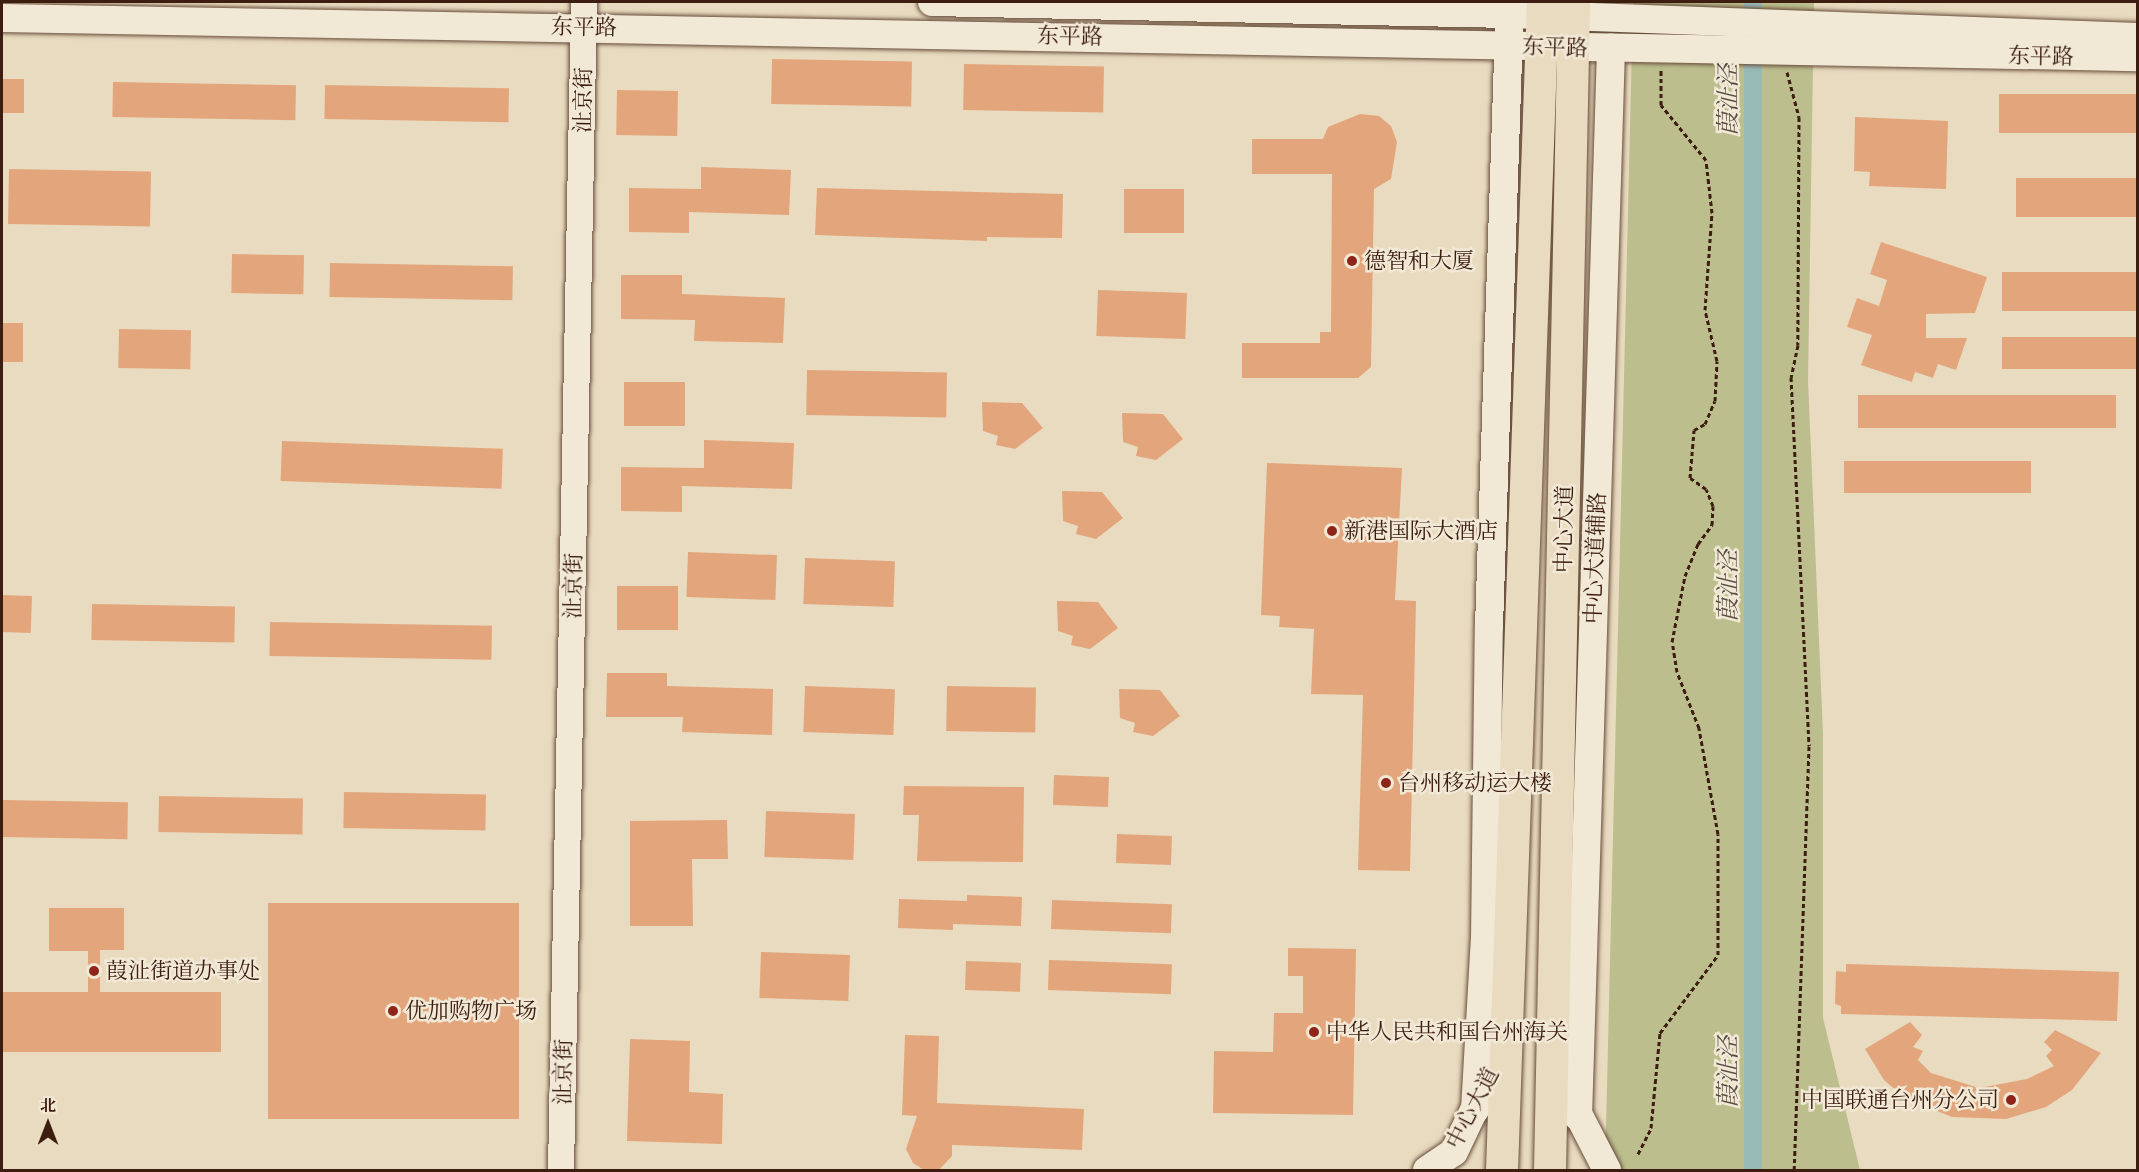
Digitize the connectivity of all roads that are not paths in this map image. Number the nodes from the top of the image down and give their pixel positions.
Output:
1 (932, 2) edge
2 (1509, 8) edge
3 (1542, 9) edge
4 (1574, 9) edge
5 (584, 14) edge
6 (2, 18) edge
7 (2138, 37) edge
8 (1776, 42) junction
9 (1509, 45) junction
10 (1542, 46) junction
11 (1574, 48) junction
12 (1611, 48) junction
13 (2138, 57) edge
14 (1507, 1036) junction
15 (1553, 1057) junction
16 (1475, 1110) junction
17 (1578, 1117) junction
18 (561, 1170) edge
19 (1427, 1170) edge
20 (1502, 1170) edge
21 (1550, 1170) edge
22 (1606, 1170) edge

1 - 2 main road, 东平路
2 - 3 main road, 东平路
2 - 9 main road
2 - 10 main road
3 - 4 main road, 东平路
3 - 10 main road, 中心大道
4 - 8 main road, 东平路
4 - 11 main road, 中心大道
4 - 12 main road
5 - 6 main road, 东平路
5 - 9 main road, 东平路
5 - 18 street, 沚京街
7 - 8 main road, 东平路
8 - 12 main road, 东平路
8 - 13 main road, 东平路
9 - 10 main road, 东平路
9 - 16 main road
10 - 11 main road, 东平路
10 - 14 main road, 中心大道
11 - 12 main road, 东平路
11 - 15 main road, 中心大道
12 - 17 main road, 中心大道辅路
14 - 16 main road, 中心大道
14 - 20 main road, 中心大道
15 - 17 main road, 中心大道
15 - 21 main road, 中心大道
16 - 19 main road, 中心大道
17 - 22 main road, 中心大道

